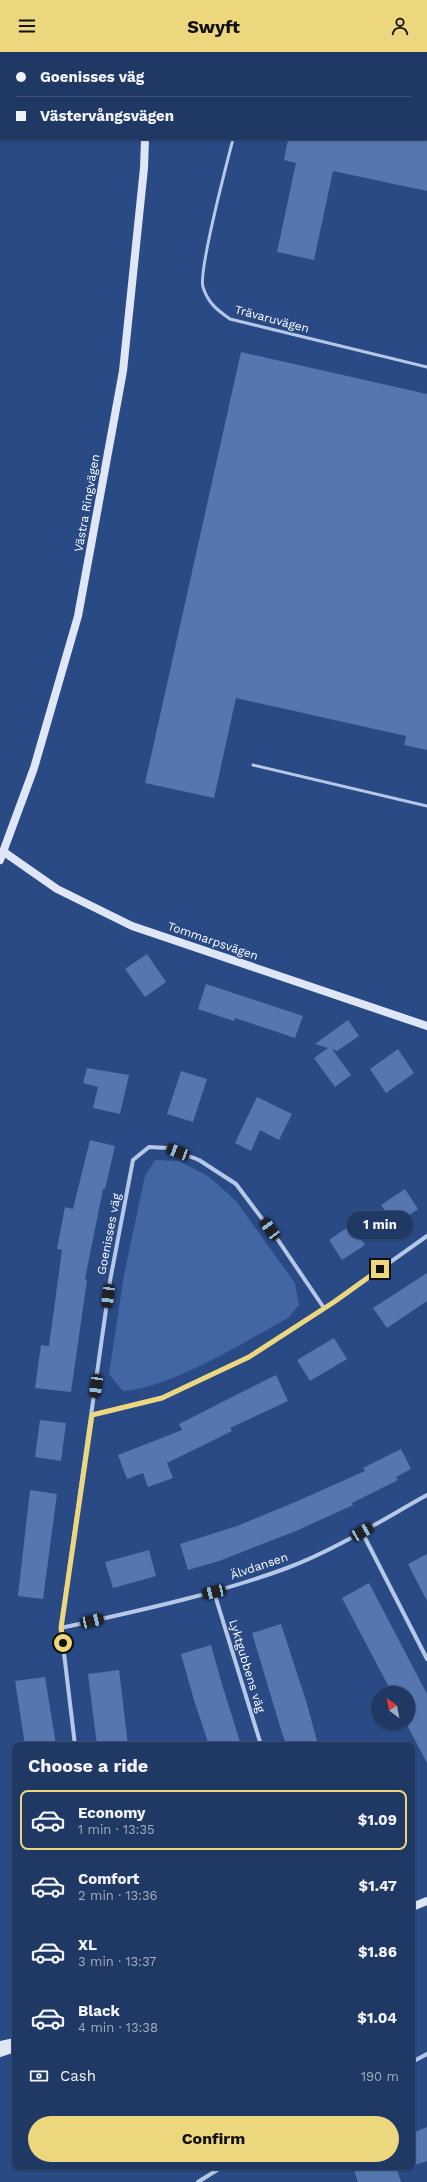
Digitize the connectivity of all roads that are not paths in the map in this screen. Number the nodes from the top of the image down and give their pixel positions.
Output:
1 (145, 140) edge
2 (233, 140) edge
3 (427, 367) edge
4 (253, 765) dead end
5 (427, 806) edge
6 (4, 852) junction
7 (0, 860) edge
8 (427, 1026) edge
9 (427, 1236) edge
10 (324, 1308) junction
11 (92, 1415) junction
12 (427, 1495) edge
13 (362, 1532) junction
14 (214, 1592) junction
15 (61, 1628) junction
16 (427, 1659) edge
17 (75, 1742) edge
18 (260, 1742) edge
19 (427, 1901) edge
20 (415, 1906) edge
21 (12, 2043) edge
22 (0, 2045) edge
23 (12, 2049) edge
24 (0, 2053) edge
25 (427, 2054) edge
26 (415, 2060) edge
27 (217, 2170) edge
28 (198, 2182) edge

1 - 6 main road, Västra Ringvägen
2 - 3 lane, Trävaruvägen
4 - 5 lane
6 - 7 main road, Västra Ringvägen
6 - 8 main road, Tommarpsvägen
9 - 10 street
10 - 11 street
10 - 11 street, Goenisses väg
11 - 15 street, Goenisses väg
12 - 13 street, Älvdansen
13 - 14 street, Älvdansen
13 - 16 street
14 - 15 street, Älvdansen
14 - 18 street, Lyktgubbens väg
15 - 17 street, Goenisses väg
19 - 20 main road
21 - 22 main road
23 - 24 main road
25 - 26 street
27 - 28 street

